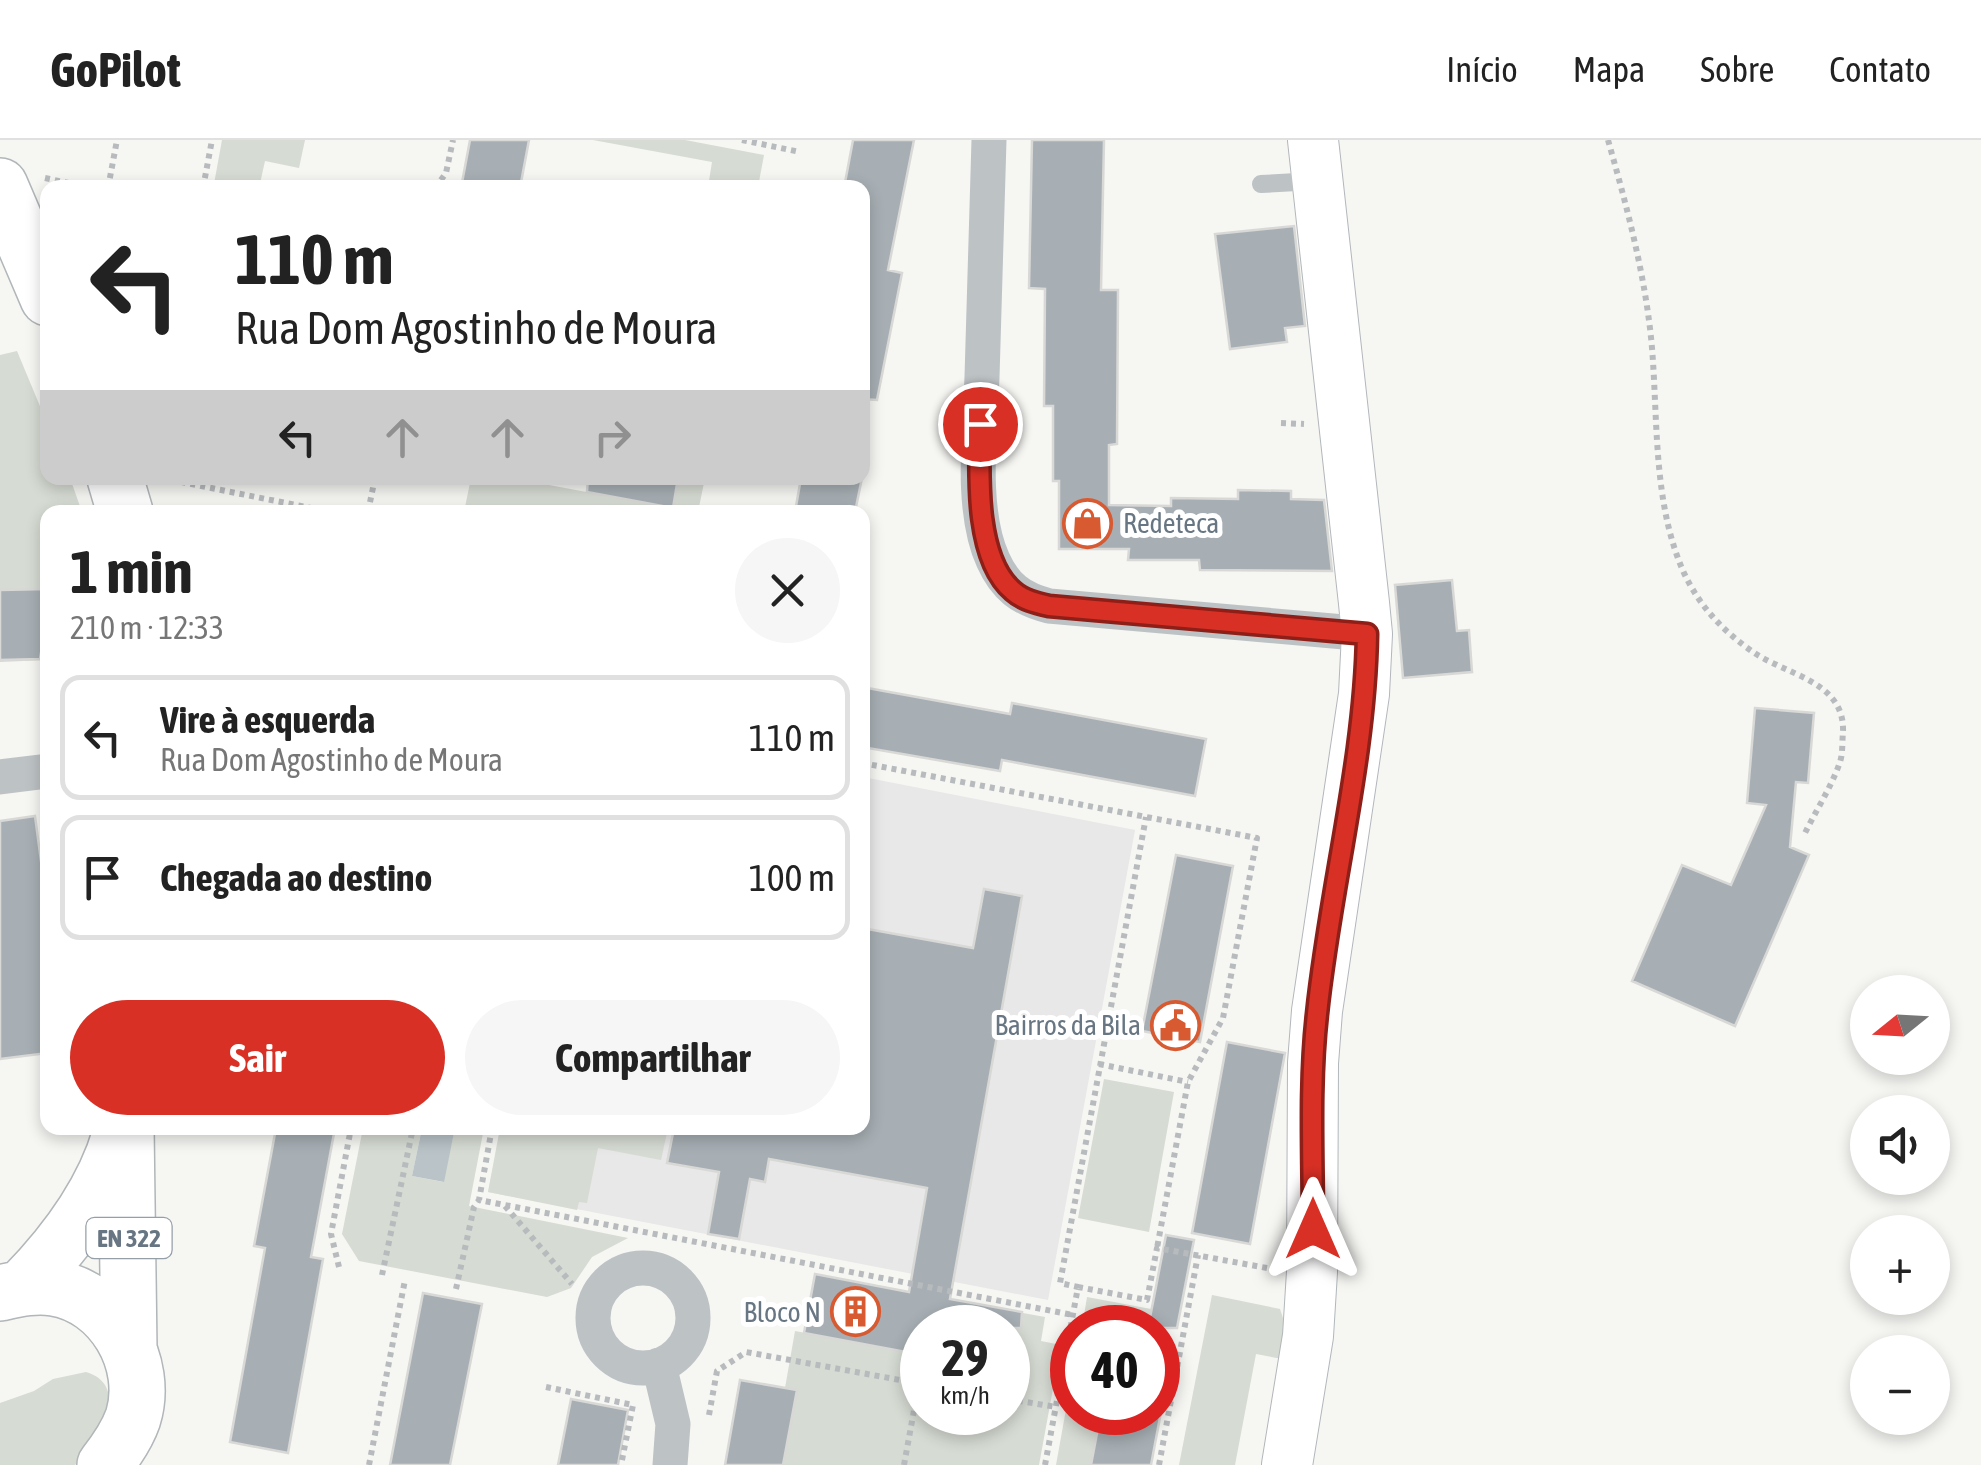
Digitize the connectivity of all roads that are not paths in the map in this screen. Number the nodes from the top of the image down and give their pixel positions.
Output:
1 (989, 140) edge
2 (1315, 160) edge
3 (22, 182) edge
4 (1261, 184) dead end
5 (13, 249) edge
6 (40, 287) edge
7 (1367, 634) junction
8 (40, 772) edge
9 (0, 777) edge
10 (121, 1135) edge
11 (124, 1135) edge
12 (12, 1290) edge
13 (130, 1348) junction
14 (659, 1365) dead end
15 (128, 1450) edge
16 (670, 1465) edge
17 (1287, 1465) edge

1 - 7 street
2 - 4 lane
2 - 7 street
3 - 5 main road
5 - 6 main road
7 - 17 street
8 - 9 street
10 - 12 main road, EN 322
11 - 13 main road, EN 322
12 - 13 main road, EN 322
13 - 15 main road, EN 322
14 - 16 street

